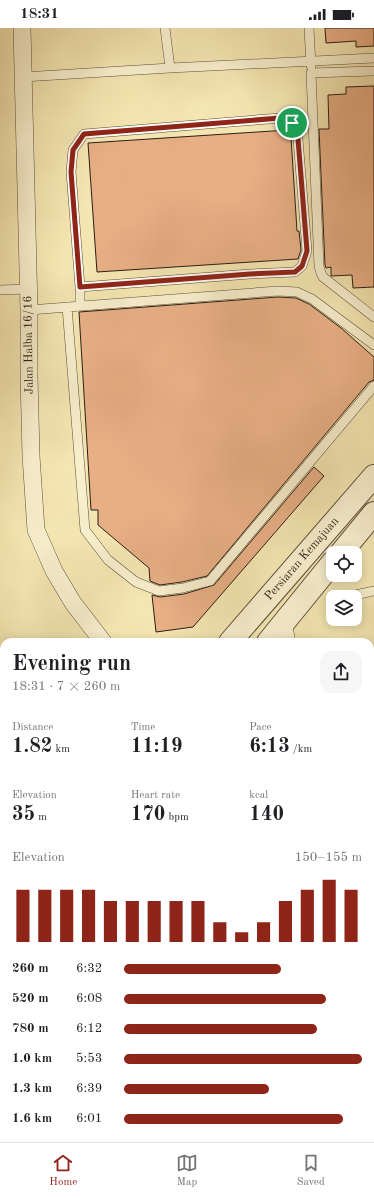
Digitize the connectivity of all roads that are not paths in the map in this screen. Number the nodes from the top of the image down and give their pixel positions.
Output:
1 (22, 28) edge
2 (165, 28) edge
3 (309, 28) edge
4 (374, 58) edge
5 (311, 61) junction
6 (170, 68) junction
7 (374, 71) edge
8 (311, 74) junction
9 (23, 77) junction
10 (80, 287) junction
11 (28, 289) junction
12 (0, 290) edge
13 (80, 306) junction
14 (68, 307) junction
15 (29, 310) junction
16 (374, 318) edge
17 (374, 345) edge
18 (374, 386) edge
19 (374, 476) edge
20 (373, 515) edge
21 (347, 546) edge
22 (326, 571) edge
23 (374, 590) edge
24 (362, 593) edge
25 (287, 618) junction
26 (100, 638) edge
27 (233, 638) edge
28 (271, 638) edge
29 (290, 638) edge

1 - 9 street, Jalan Halba 16/16
2 - 6 lane
3 - 5 lane
4 - 5 lane
5 - 6 lane
5 - 8 lane
6 - 9 lane
7 - 8 lane
8 - 16 lane
9 - 11 street, Jalan Halba 16/16
10 - 10 lane
10 - 13 lane
11 - 12 lane
11 - 15 street, Jalan Halba 16/16
13 - 14 lane
13 - 17 lane
14 - 15 lane
14 - 18 lane
15 - 26 street, Jalan Halba 16/16
19 - 27 street, Persiaran Kemajuan
20 - 21 street, Persiaran Kemajuan
22 - 25 street
23 - 24 lane
25 - 28 street
25 - 29 lane

